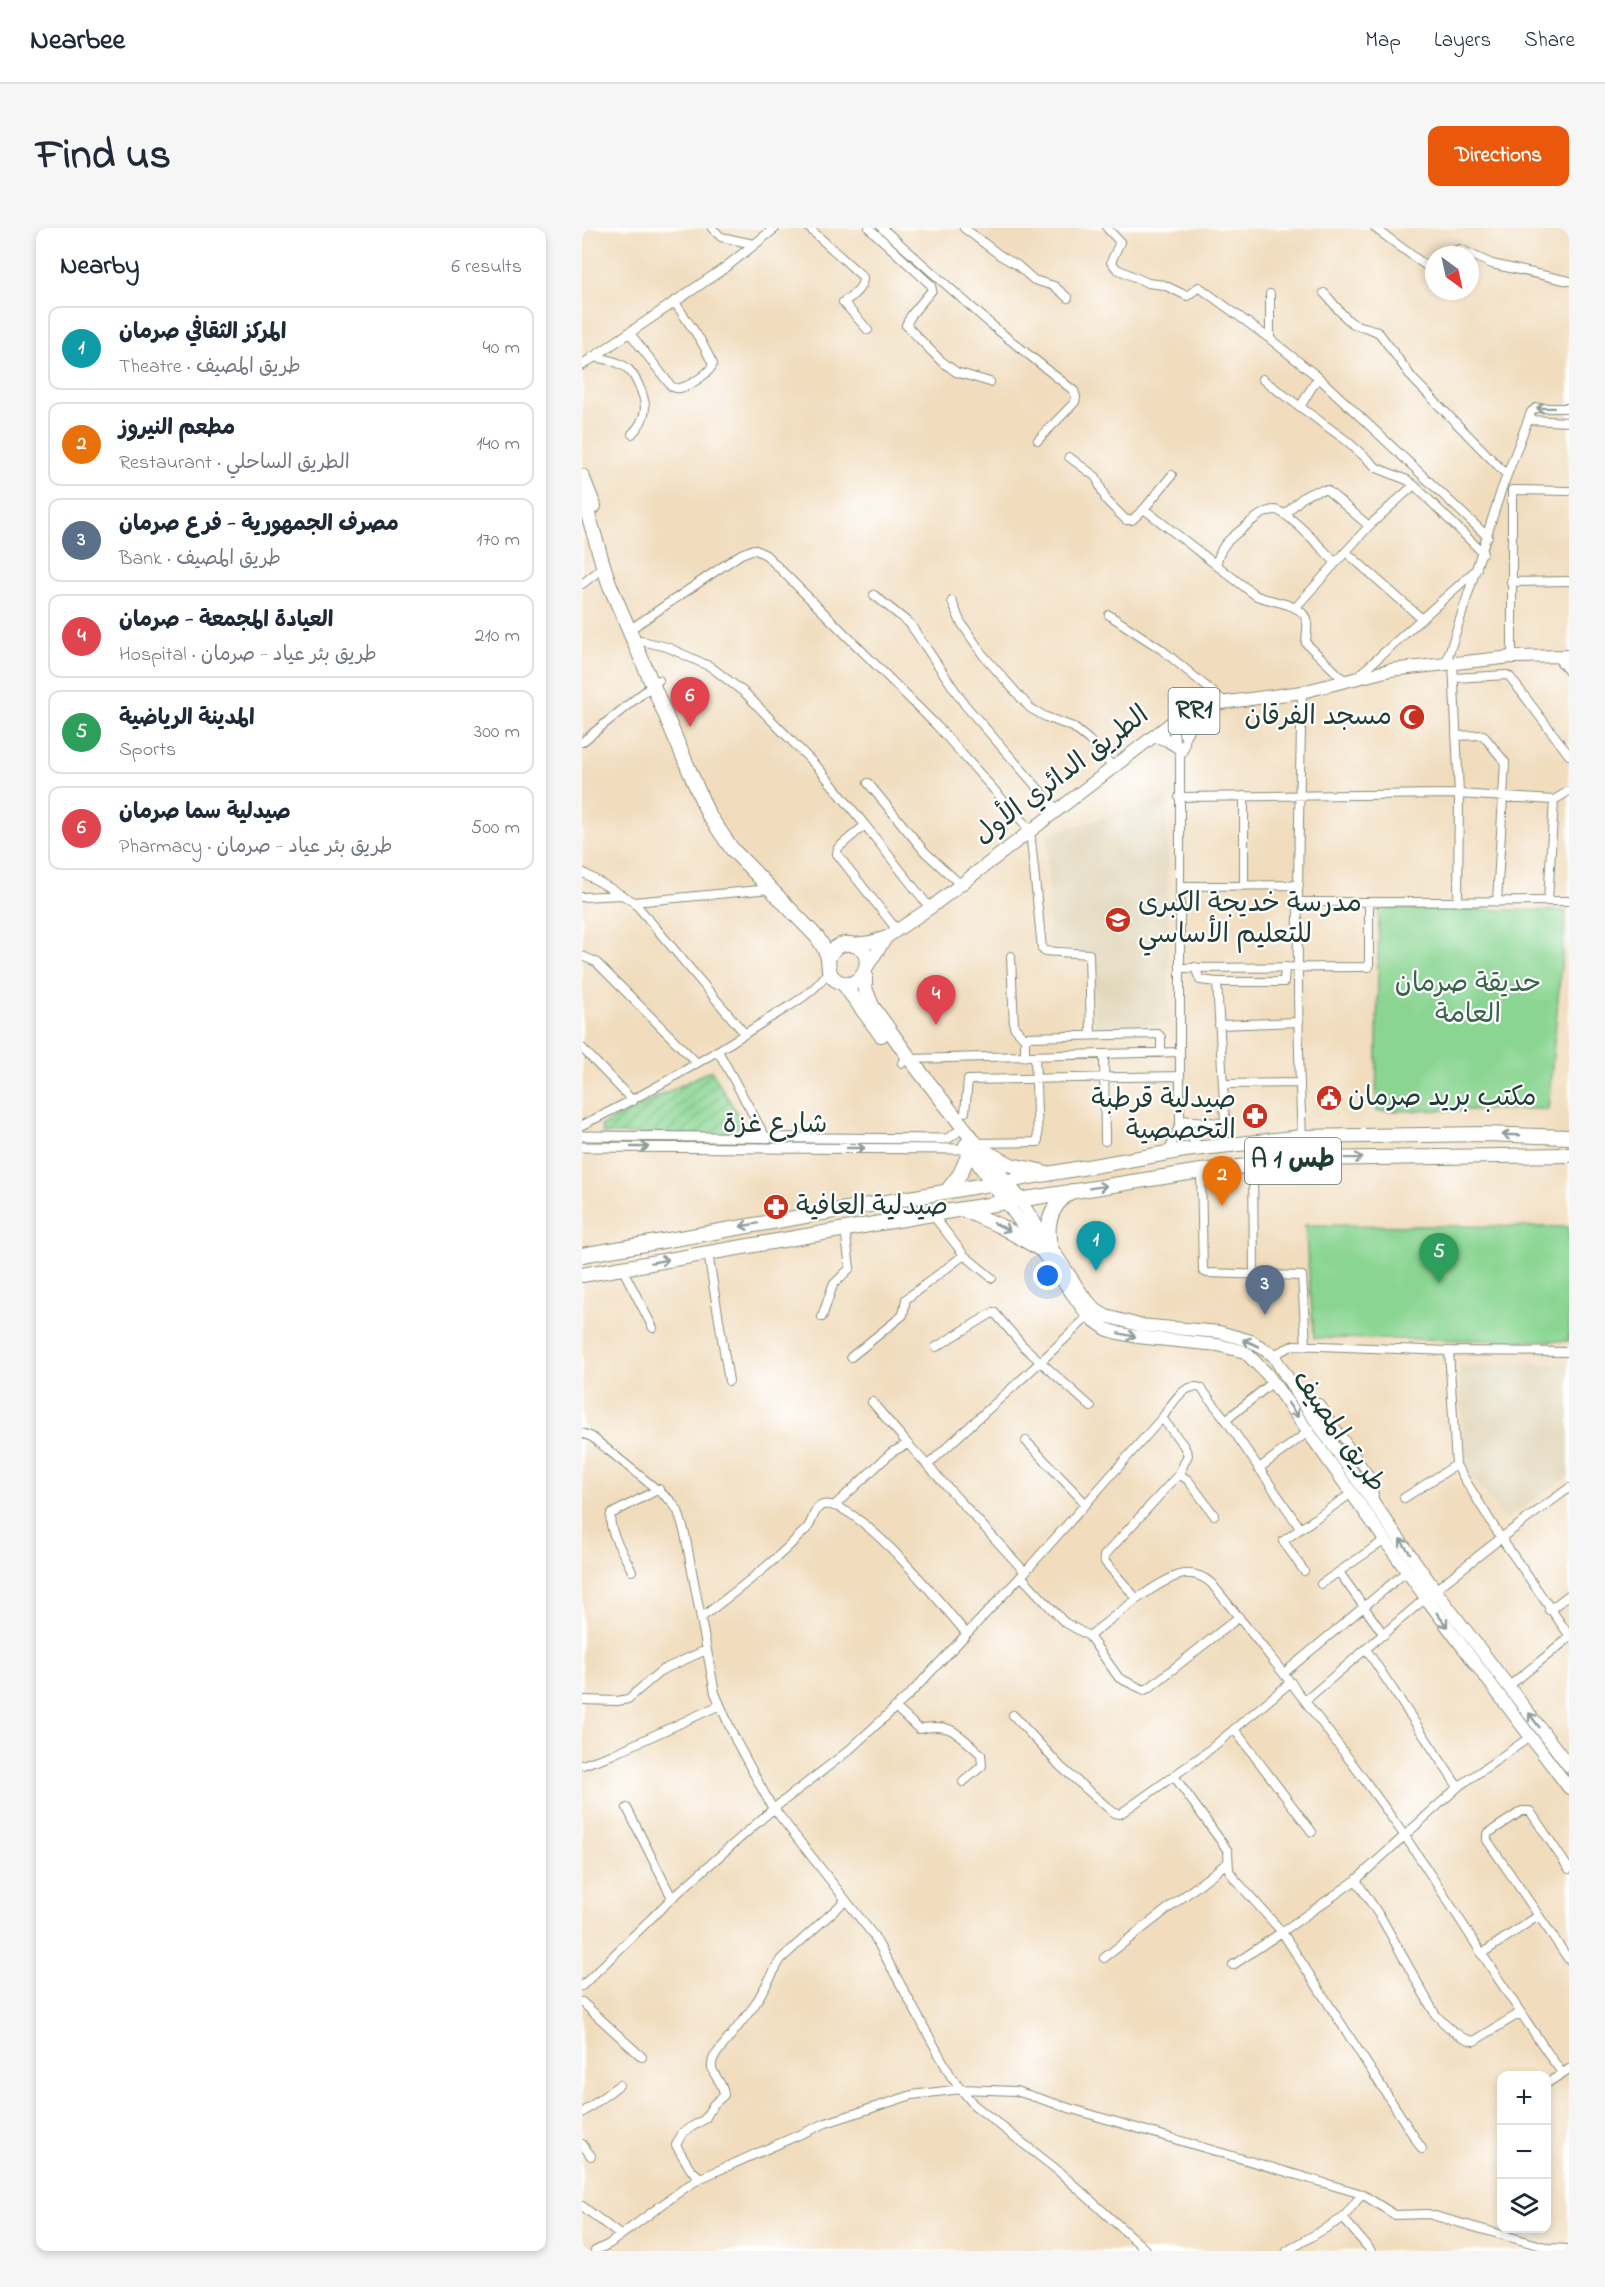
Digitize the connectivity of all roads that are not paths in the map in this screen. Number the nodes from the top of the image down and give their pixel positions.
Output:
1 (712, 228) edge
2 (775, 228) edge
3 (809, 228) edge
4 (869, 228) edge
5 (882, 228) edge
6 (964, 228) edge
7 (1107, 228) edge
8 (1375, 228) edge
9 (754, 244) junction
10 (1479, 258) edge
11 (1425, 265) edge
12 (1569, 281) edge
13 (1324, 293) dead end
14 (1270, 294) dead end
15 (1068, 298) dead end
16 (674, 301) junction
17 (868, 330) dead end
18 (629, 332) junction
19 (1270, 339) junction
20 (592, 357) junction
21 (582, 364) edge
22 (1318, 377) junction
23 (1262, 379) dead end
24 (990, 382) dead end
25 (1299, 407) junction
26 (1569, 408) edge
27 (1529, 420) junction
28 (1569, 422) edge
29 (632, 434) dead end
30 (1038, 440) dead end
31 (1069, 457) dead end
32 (1172, 475) dead end
33 (1507, 475) junction
34 (582, 476) edge
35 (1414, 485) junction
36 (1512, 490) junction
37 (1501, 491) junction
38 (1569, 491) edge
39 (582, 498) edge
40 (1144, 509) junction
41 (1285, 515) junction
42 (1369, 526) junction
43 (1488, 537) junction
44 (1346, 552) junction
45 (1483, 553) junction
46 (1335, 562) junction
47 (1216, 566) junction
48 (604, 567) junction
49 (1478, 568) junction
50 (1569, 581) edge
51 (1511, 582) junction
52 (582, 584) edge
53 (874, 594) dead end
54 (952, 601) dead end
55 (1295, 608) junction
56 (1109, 615) dead end
57 (1421, 618) junction
58 (635, 626) junction
59 (642, 641) junction
60 (1563, 656) edge
61 (1512, 657) junction
62 (1450, 662) junction
63 (1569, 672) edge
64 (1454, 678) junction
65 (1351, 679) junction
66 (656, 682) junction
67 (1302, 692) junction
68 (1226, 703) junction
69 (1197, 709) junction
70 (1175, 721) junction
71 (1185, 732) junction
72 (1156, 736) junction
73 (1456, 736) junction
74 (582, 741) edge
75 (1179, 751) junction
76 (1569, 755) edge
77 (1114, 768) junction
78 (868, 783) dead end
79 (1569, 790) edge
80 (1459, 794) junction
81 (1244, 796) junction
82 (1299, 796) junction
83 (1179, 797) junction
84 (1502, 797) junction
85 (1554, 800) junction
86 (1057, 810) junction
87 (865, 825) junction
88 (1030, 830) junction
89 (582, 872) edge
90 (961, 885) junction
91 (1180, 885) junction
92 (1244, 885) junction
93 (1299, 885) junction
94 (771, 888) junction
95 (623, 895) junction
96 (582, 897) edge
97 (1458, 901) junction
98 (1548, 901) junction
99 (1569, 901) edge
100 (634, 902) junction
101 (1299, 902) junction
102 (1369, 902) junction
103 (1497, 902) junction
104 (930, 908) junction
105 (892, 933) junction
106 (848, 944) junction
107 (1011, 956) dead end
108 (582, 957) edge
109 (828, 965) junction
110 (1196, 967) junction
111 (1285, 967) junction
112 (1299, 967) junction
113 (1180, 968) junction
114 (866, 970) junction
115 (1217, 982) junction
116 (842, 983) junction
117 (812, 991) junction
118 (1299, 1022) junction
119 (1219, 1025) junction
120 (745, 1034) junction
121 (1091, 1035) junction
122 (1024, 1038) junction
123 (582, 1048) edge
124 (718, 1051) junction
125 (1180, 1052) junction
126 (1161, 1053) junction
127 (1104, 1055) junction
128 (1035, 1056) junction
129 (1025, 1057) junction
130 (906, 1061) junction
131 (697, 1063) junction
132 (1180, 1076) junction
133 (1105, 1078) junction
134 (1035, 1079) junction
135 (1299, 1083) junction
136 (1224, 1084) junction
137 (633, 1101) junction
138 (965, 1112) dead end
139 (1180, 1122) junction
140 (582, 1125) edge
141 (956, 1133) junction
142 (582, 1136) edge
143 (1302, 1137) junction
144 (1569, 1137) edge
145 (766, 1138) junction
146 (1105, 1141) dead end
147 (582, 1147) edge
148 (971, 1148) junction
149 (1200, 1148) junction
150 (1168, 1153) junction
151 (1569, 1155) edge
152 (1253, 1165) junction
153 (1201, 1171) junction
154 (1048, 1172) junction
155 (1000, 1182) junction
156 (946, 1191) junction
157 (1074, 1191) junction
158 (1013, 1201) junction
159 (962, 1209) junction
160 (932, 1214) junction
161 (846, 1229) junction
162 (1045, 1247) junction
163 (708, 1253) junction
164 (582, 1255) edge
165 (964, 1255) junction
166 (622, 1268) junction
167 (1254, 1273) junction
168 (582, 1275) edge
169 (992, 1278) dead end
170 (1088, 1316) junction
171 (822, 1317) dead end
172 (653, 1329) dead end
173 (1306, 1346) junction
174 (936, 1347) dead end
175 (1449, 1351) junction
176 (1569, 1352) edge
177 (1273, 1355) junction
178 (851, 1357) dead end
179 (1042, 1363) junction
180 (729, 1381) dead end
181 (1273, 1382) junction
182 (872, 1402) dead end
183 (1091, 1407) dead end
184 (1162, 1418) junction
185 (1226, 1420) junction
186 (1308, 1432) junction
187 (582, 1433) edge
188 (1026, 1441) dead end
189 (908, 1444) junction
190 (928, 1465) junction
191 (1456, 1465) junction
192 (1258, 1469) junction
193 (1179, 1474) junction
194 (1569, 1488) edge
195 (659, 1489) junction
196 (1352, 1493) junction
197 (1404, 1498) dead end
198 (1086, 1504) junction
199 (834, 1506) junction
200 (1214, 1515) dead end
201 (1300, 1528) junction
202 (1501, 1538) junction
203 (1385, 1540) junction
204 (632, 1570) dead end
205 (1304, 1571) dead end
206 (1407, 1571) junction
207 (1339, 1572) junction
208 (1023, 1574) junction
209 (1321, 1584) dead end
210 (1431, 1594) junction
211 (1569, 1595) edge
212 (1137, 1599) junction
213 (1364, 1607) junction
214 (1549, 1610) junction
215 (1239, 1617) junction
216 (701, 1618) junction
217 (966, 1633) junction
218 (1384, 1635) junction
219 (1089, 1636) junction
220 (1569, 1637) edge
221 (706, 1650) junction
222 (1366, 1650) junction
223 (1284, 1673) junction
224 (1291, 1682) junction
225 (1509, 1686) junction
226 (582, 1700) edge
227 (1306, 1700) junction
228 (720, 1705) junction
229 (895, 1707) junction
230 (1013, 1715) dead end
231 (1234, 1729) junction
232 (1530, 1737) junction
233 (582, 1765) edge
234 (1569, 1766) edge
235 (1174, 1776) junction
236 (963, 1782) dead end
237 (1458, 1787) junction
238 (1569, 1788) edge
239 (627, 1808) dead end
240 (774, 1809) junction
241 (1312, 1832) dead end
242 (1404, 1836) junction
243 (1227, 1863) junction
244 (1569, 1869) edge
245 (1356, 1880) junction
246 (672, 1898) junction
247 (846, 1900) junction
248 (1538, 1916) junction
249 (1282, 1932) junction
250 (1481, 1954) junction
251 (1104, 1958) dead end
252 (1569, 1960) edge
253 (1233, 1965) dead end
254 (582, 1986) edge
255 (582, 2002) edge
256 (1520, 2013) junction
257 (642, 2057) dead end
258 (1566, 2071) edge
259 (1551, 2081) edge
260 (618, 2085) dead end
261 (961, 2089) junction
262 (582, 2113) edge
263 (582, 2144) edge
264 (1422, 2148) dead end
265 (591, 2156) dead end
266 (701, 2178) junction
267 (1362, 2194) junction
268 (582, 2205) edge
269 (1343, 2217) junction
270 (620, 2235) junction
271 (1569, 2249) edge
272 (595, 2251) edge
273 (1147, 2251) edge
274 (1287, 2251) edge
275 (1371, 2251) edge

1 - 9 street
2 - 9 street
3 - 17 street
4 - 24 street
5 - 30 street
6 - 15 street
7 - 19 street
8 - 11 street
9 - 16 street
10 - 12 street
13 - 33 street
14 - 19 street
16 - 18 street
16 - 18 street
18 - 20 street
19 - 22 street
20 - 21 street
20 - 29 street
22 - 25 street
22 - 43 street
23 - 25 street
25 - 35 street
26 -> 27 street
27 - 28 street
27 - 33 street
31 - 40 street
32 - 40 street
33 - 37 street
34 - 58 highway
35 - 42 street
35 - 45 street
36 - 37 street
36 - 38 street
36 - 51 street
37 - 43 street
39 - 48 highway
40 - 47 street
41 - 42 street
41 - 46 street
41 - 47 street
42 - 44 street
43 - 45 street
44 - 46 street
44 - 57 street
45 - 49 street
46 - 55 street
47 - 55 street
48 - 52 street
48 - 66 highway
49 - 57 street
49 - 62 street
50 - 51 street
51 - 61 street
53 - 86 street
54 - 77 street
55 - 65 street
56 - 68 street
57 - 65 street
58 - 59 highway
58 - 88 street
59 - 66 highway
59 - 87 street
60 - 61 main road, الطريق الدائري الأول / RR1
60 - 63 street
61 - 62 main road, الطريق الدائري الأول / RR1
62 - 64 street
62 - 65 main road, الطريق الدائري الأول / RR1
64 - 73 street
64 - 76 street
65 - 67 main road, الطريق الدائري الأول / RR1
66 - 74 street
66 - 94 highway
66 - 106 highway
67 - 68 main road, الطريق الدائري الأول / RR1
67 - 82 street
68 - 69 main road, الطريق الدائري الأول / RR1
69 - 70 main road, الطريق الدائري الأول / RR1
69 - 71 main road
70 - 71 street
70 - 72 main road, الطريق الدائري الأول / RR1
70 - 75 street
71 - 75 street
72 - 75 main road
72 - 77 main road, الطريق الدائري الأول / RR1
73 - 80 street
73 - 84 street
75 - 83 street
77 - 86 main road, الطريق الدائري الأول / RR1
78 - 90 street
79 - 85 street
80 - 82 street
80 - 84 street
80 - 97 street
81 - 82 street
81 - 83 street
81 - 92 street
82 - 93 street
83 - 91 street
84 - 85 street
84 - 103 street
85 - 98 street
86 - 88 main road, الطريق الدائري الأول / RR1
87 - 104 street
87 - 105 street
88 - 90 main road, الطريق الدائري الأول / RR1
88 - 121 street
89 - 95 street
90 - 104 main road, الطريق الدائري الأول / RR1
91 - 92 street
91 - 113 street
92 - 93 street
93 - 101 street
94 - 100 street
94 - 109 highway
95 - 96 street
95 - 100 street
97 - 102 street
97 - 103 street
98 - 99 street
98 - 103 street
100 - 120 street
101 - 102 street
101 - 112 street
102 - 112 street
104 - 105 main road, الطريق الدائري الأول / RR1
105 - 106 main road
105 - 114 main road
106 - 109 highway
106 - 114 highway
107 - 122 street
108 - 131 street
109 - 116 highway
109 - 117 street
110 - 111 street
110 - 113 street
110 - 115 street
111 - 112 street
111 - 115 street
112 - 118 street
113 - 125 street
114 - 116 highway
114 - 130 highway
115 - 119 street
116 - 117 street
116 - 130 highway
117 - 120 street
118 - 119 street
118 - 135 street
119 - 136 street
120 - 124 street
121 - 122 street
121 - 126 street
122 - 129 street
123 - 137 street
124 - 131 street
124 - 145 street
125 - 126 street
125 - 132 street
126 - 127 street
127 - 128 street
127 - 133 street
128 - 129 street
128 - 134 street
129 - 130 street
130 - 141 highway
130 - 148 highway
131 - 137 street
132 - 133 street
132 - 139 street
133 - 134 street
133 - 146 street
134 - 138 street
134 - 148 street
135 - 136 street
135 - 143 street
136 - 139 street
137 - 140 street
139 - 149 street
139 - 150 street
141 - 145 street, شارع غزة
141 - 148 highway
142 - 145 street, شارع غزة
144 -> 143 highway, A 1 طس
143 - 149 highway, A 1 طس
147 -> 148 street, شارع غزة
148 - 154 highway
148 - 155 highway
148 - 156 highway
149 - 150 highway, A 1 طس
150 - 154 highway, A 1 طس
152 -> 151 highway, A 1 طس
152 - 153 highway, A 1 طس
152 - 167 street
157 -> 153 highway, A 1 طس
153 - 167 street
154 - 155 highway, A 1 طس
155 - 156 highway, A 1 طس
155 - 158 highway
156 -> 164 highway, A 1 طس
157 - 158 highway, A 1 طس
157 - 162 highway
158 - 159 highway, A 1 طس
158 - 162 main road, طريق المصيف
159 - 160 highway, A 1 طس
159 -> 162 highway
160 - 161 highway, A 1 طس
160 - 165 street
161 - 163 highway, A 1 طس
161 - 171 street
162 - 170 main road, طريق المصيف
177 -> 162 main road, طريق المصيف
166 -> 163 highway, A 1 طس
163 - 180 street
165 - 169 street
165 - 178 street
166 - 168 highway, A 1 طس
166 - 172 street
167 - 173 street
170 - 179 street
170 -> 181 main road, طريق المصيف
173 - 175 street
173 - 177 street
174 - 179 street
175 - 176 street
175 - 191 street
210 -> 177 main road, طريق المصيف
179 - 183 street
179 - 190 street
181 - 185 street
181 -> 186 main road, طريق المصيف
182 - 189 street
184 - 185 street
184 - 193 street
184 - 198 street
185 - 192 street
186 - 192 street
186 - 196 main road, طريق المصيف
187 - 195 street
188 - 198 street
189 - 190 street
189 - 199 street
190 - 208 street
191 - 197 street
191 - 202 street
192 - 201 street
193 - 200 street
193 - 212 street
194 - 202 street
195 - 204 street
195 - 216 street
196 - 201 street
196 - 203 main road, طريق المصيف
198 - 208 street
199 - 216 street
199 - 217 street
201 - 205 street
202 - 210 street
202 - 214 street
203 - 206 main road, طريق المصيف
203 - 207 street
206 - 210 main road, طريق المصيف
206 - 213 street
207 - 209 street
207 - 213 street
208 - 217 street
208 - 219 street
210 - 218 street
210 - 225 main road, طريق المصيف
210 -> 232 main road, طريق المصيف
211 - 214 street
212 - 215 street
212 - 219 street
213 - 218 street
213 - 223 street
214 - 220 street
215 - 219 street
215 - 223 street
216 - 221 street
217 - 229 street
218 - 222 street
220 - 225 street
221 - 226 street
221 - 228 street
222 - 227 street
222 - 237 street
223 - 224 street
224 - 227 street
224 - 231 street
234 -> 225 main road, طريق المصيف
227 - 242 street
228 - 233 street
228 - 240 street
229 - 236 street
229 - 240 street
230 - 235 street
231 - 235 street
231 - 241 street
232 - 237 street
232 - 238 main road, طريق المصيف
235 - 243 street
237 - 242 street
239 - 246 street
240 - 246 street
240 - 247 street
242 - 245 street
242 - 250 street
243 - 249 street
243 - 251 street
244 - 248 street
245 - 249 street
245 - 256 street
246 - 254 street
247 - 261 street
247 - 266 street
248 - 250 street
248 - 252 street
249 - 253 street
249 - 264 street
250 - 256 street
255 - 257 street
256 - 258 street
258 - 259 street
260 - 262 street
261 - 266 street
261 - 267 street
261 - 273 street
263 - 265 street
266 - 270 street
267 - 269 street
267 - 271 street
268 - 270 street
269 - 274 street
269 - 275 street
270 - 272 street

